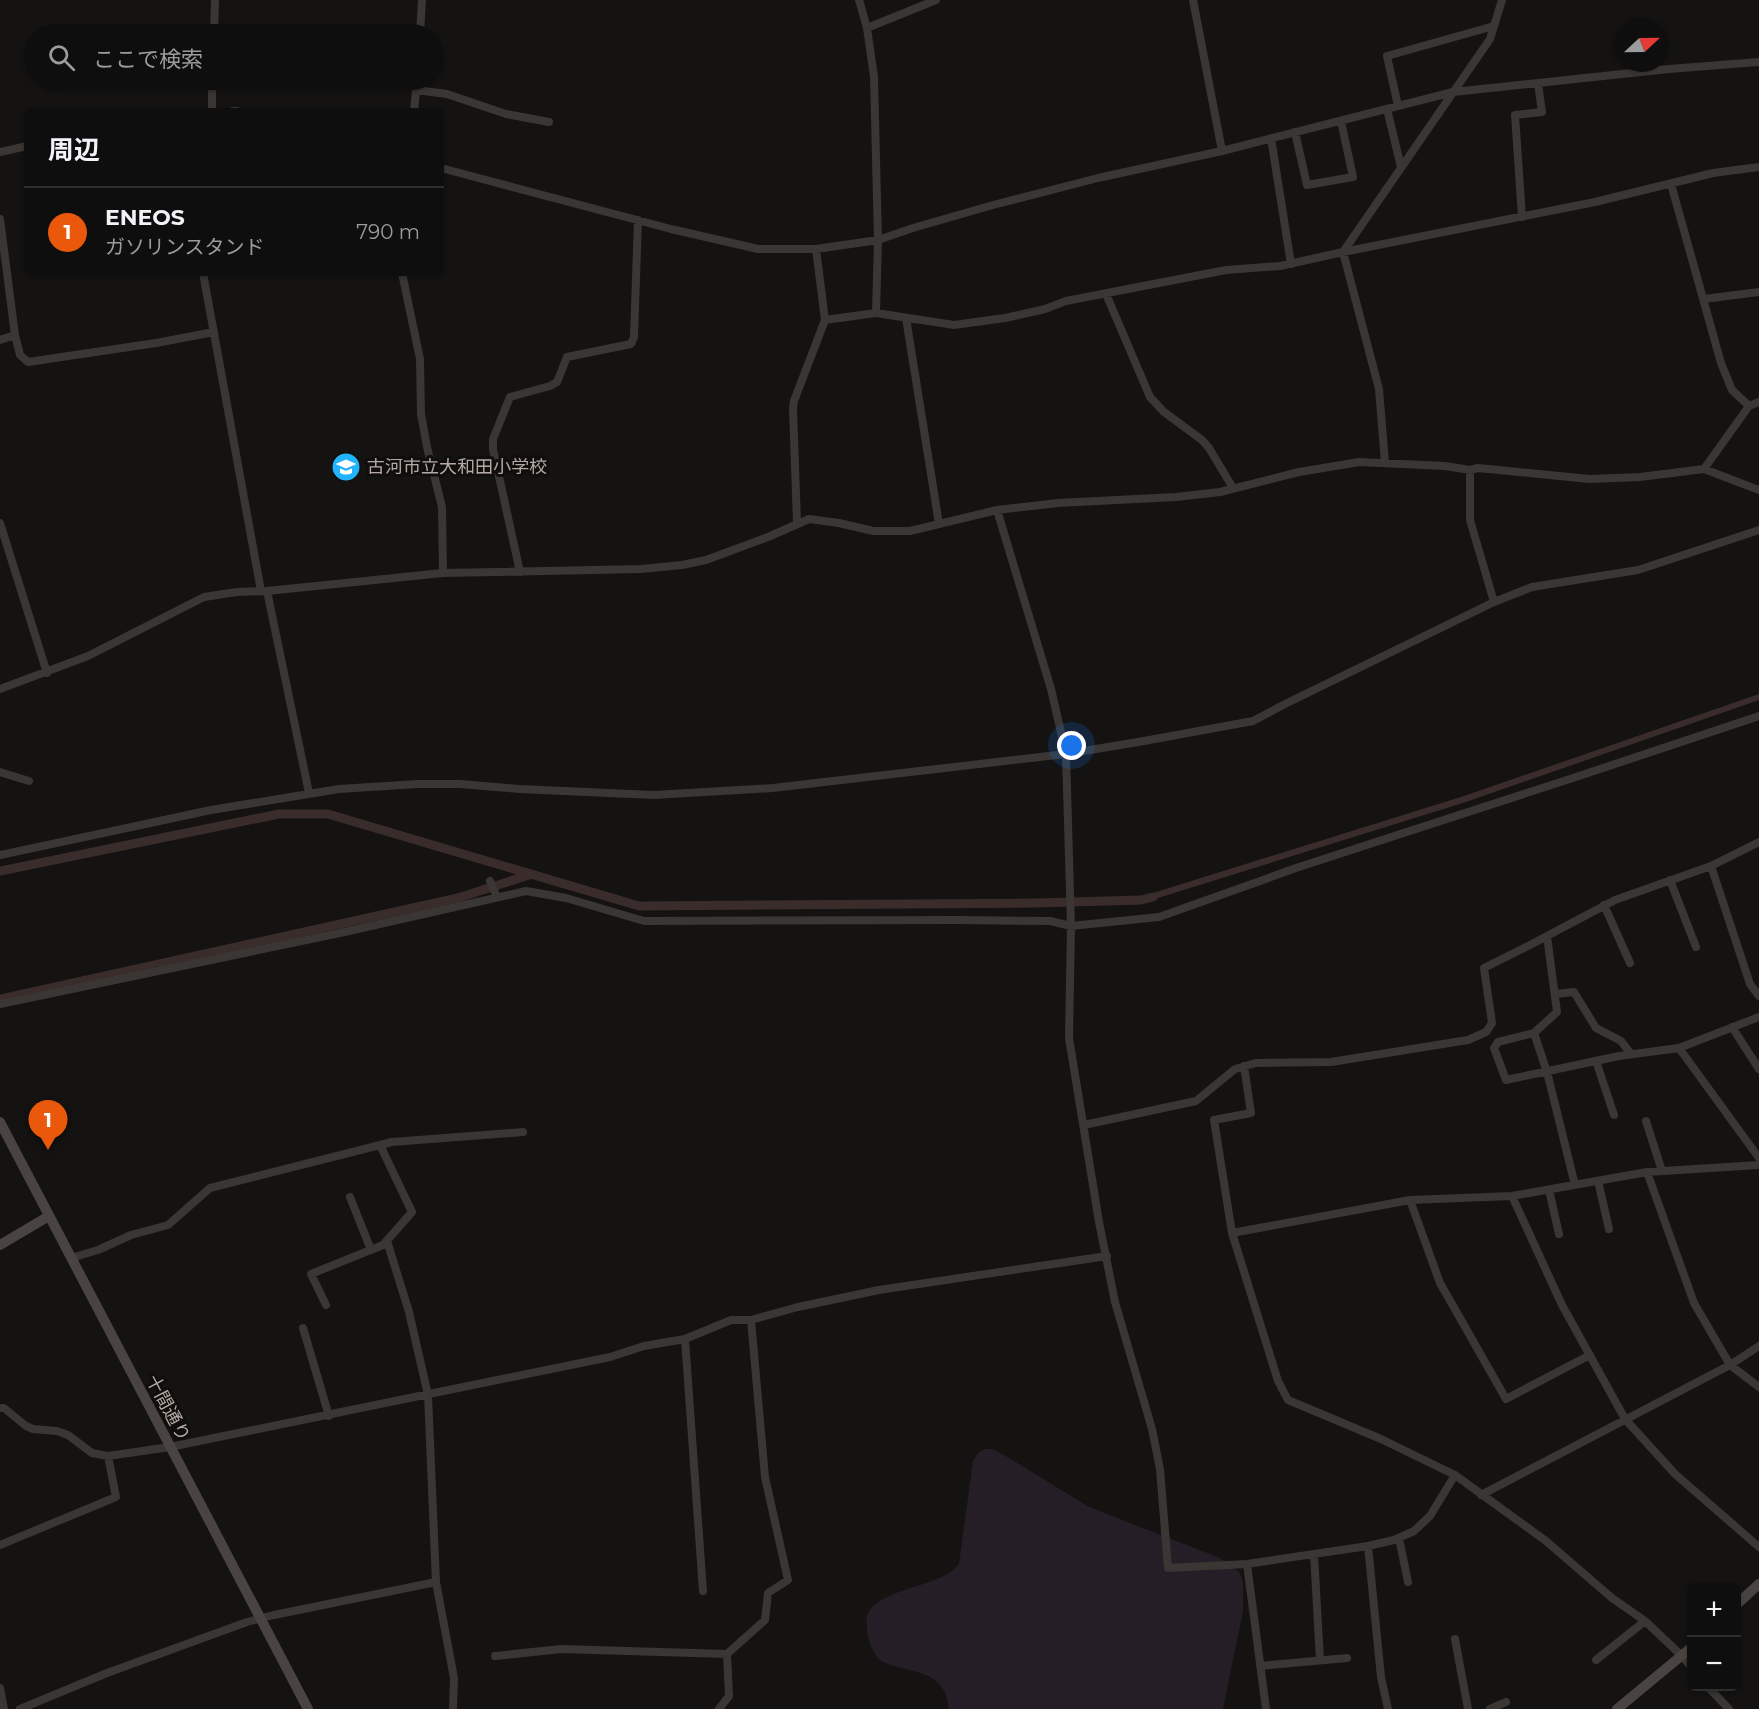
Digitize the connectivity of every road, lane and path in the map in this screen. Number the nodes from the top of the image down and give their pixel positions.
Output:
1 (215, 0) edge
2 (422, 0) edge
3 (859, 0) edge
4 (936, 0) edge
5 (1193, 0) edge
6 (1502, 0) edge
7 (214, 24) edge
8 (421, 24) edge
9 (1494, 26) junction
10 (867, 28) junction
11 (1759, 62) edge
12 (1538, 82) junction
13 (213, 90) edge
14 (416, 90) joint
15 (1453, 92) junction
16 (1398, 106) junction
17 (212, 108) edge
18 (414, 108) edge
19 (1387, 109) junction
20 (1341, 120) junction
21 (549, 122) dead end
22 (1295, 132) junction
23 (1271, 138) junction
24 (24, 147) edge
25 (1222, 151) junction
26 (0, 152) edge
27 (1401, 167) junction
28 (1759, 167) edge
29 (444, 169) edge
30 (1671, 184) junction
31 (1522, 217) junction
32 (0, 219) edge
33 (638, 220) junction
34 (878, 240) junction
35 (816, 249) junction
36 (1343, 252) junction
37 (1291, 264) junction
38 (204, 276) edge
39 (403, 276) edge
40 (1759, 292) edge
41 (1106, 294) junction
42 (1704, 299) junction
43 (876, 313) junction
44 (906, 318) junction
45 (825, 320) junction
46 (214, 332) junction
47 (15, 335) junction
48 (0, 340) edge
49 (1759, 402) edge
50 (1749, 406) junction
51 (1385, 463) junction
52 (1704, 469) junction
53 (1470, 470) junction
54 (1233, 488) junction
55 (1759, 490) edge
56 (997, 510) junction
57 (0, 523) edge
58 (797, 523) junction
59 (939, 524) junction
60 (1759, 530) edge
61 (2, 541) edge
62 (520, 572) junction
63 (443, 573) junction
64 (264, 591) junction
65 (1494, 602) junction
66 (47, 673) junction
67 (0, 689) edge
68 (1759, 716) edge
69 (1066, 754) junction
70 (0, 772) edge
71 (29, 781) dead end
72 (309, 793) junction
73 (1759, 842) edge
74 (0, 855) edge
75 (1711, 866) junction
76 (1670, 880) junction
77 (490, 881) dead end
78 (498, 897) junction
79 (1604, 905) junction
80 (1071, 926) junction
81 (1548, 936) junction
82 (1696, 946) dead end
83 (1630, 963) dead end
84 (1555, 994) junction
85 (1759, 996) edge
86 (0, 1004) edge
87 (1759, 1017) edge
88 (1732, 1027) junction
89 (1534, 1033) junction
90 (1679, 1048) junction
91 (1631, 1054) junction
92 (1596, 1061) junction
93 (1244, 1066) junction
94 (1759, 1069) edge
95 (1547, 1072) junction
96 (1614, 1115) dead end
97 (1646, 1121) dead end
98 (0, 1122) edge
99 (1084, 1125) junction
100 (523, 1132) dead end
101 (380, 1145) junction
102 (1759, 1158) edge
103 (1759, 1165) edge
104 (1662, 1171) junction
105 (1647, 1172) junction
106 (1598, 1181) junction
107 (1575, 1185) junction
108 (1549, 1190) junction
109 (1512, 1196) junction
110 (350, 1197) dead end
111 (1410, 1200) junction
112 (49, 1216) junction
113 (1609, 1228) dead end
114 (1232, 1233) junction
115 (1559, 1234) dead end
116 (387, 1241) junction
117 (0, 1245) edge
118 (371, 1250) junction
119 (1107, 1256) junction
120 (71, 1258) junction
121 (326, 1305) dead end
122 (751, 1320) junction
123 (303, 1328) dead end
124 (685, 1339) junction
125 (1759, 1346) edge
126 (1590, 1355) junction
127 (1730, 1365) junction
128 (1759, 1387) edge
129 (428, 1395) junction
130 (0, 1408) edge
131 (329, 1416) junction
132 (1626, 1419) junction
133 (170, 1447) junction
134 (108, 1456) junction
135 (1455, 1476) junction
136 (1481, 1495) junction
137 (1398, 1538) junction
138 (0, 1545) edge
139 (1368, 1546) junction
140 (1759, 1547) edge
141 (1314, 1554) junction
142 (1247, 1564) junction
143 (436, 1582) junction
144 (1408, 1582) dead end
145 (1759, 1584) edge
146 (703, 1591) dead end
147 (1741, 1601) edge
148 (260, 1619) junction
149 (1645, 1621) junction
150 (1455, 1639) dead end
151 (1687, 1652) edge
152 (726, 1654) junction
153 (495, 1656) dead end
154 (1682, 1656) junction
155 (1347, 1658) dead end
156 (1320, 1660) junction
157 (1596, 1660) dead end
158 (1687, 1662) edge
159 (1260, 1666) junction
160 (0, 1688) edge
161 (1712, 1691) edge
162 (1506, 1702) dead end
163 (4, 1709) edge
164 (20, 1709) edge
165 (308, 1709) edge
166 (453, 1709) edge
167 (719, 1709) edge
168 (1266, 1709) edge
169 (1388, 1709) edge
170 (1468, 1709) edge
171 (1490, 1709) edge
172 (1617, 1709) edge
173 (1729, 1709) edge

1 - 7 street
2 - 8 street
3 - 10 street
4 - 10 street
5 - 25 street
6 - 9 street
9 - 15 street
9 - 16 street
10 - 34 street
11 - 12 street
12 - 15 street
12 - 31 street
13 - 17 street
14 - 18 street
14 - 21 street
15 - 16 street
15 - 27 street
16 - 19 street
19 - 20 street
19 - 27 street
20 - 22 street
20 - 22 street
22 - 23 street
23 - 25 street
23 - 37 street
24 - 26 street
25 - 34 street
27 - 36 street
28 - 30 street
29 - 33 street
30 - 31 street
30 - 42 street
31 - 36 street
32 - 47 street
33 - 35 street
33 - 62 street
34 - 35 street
34 - 43 street
35 - 45 street
36 - 37 street
36 - 51 street
37 - 41 street
38 - 46 street
39 - 63 street
40 - 42 street
41 - 44 street
41 - 54 street
42 - 50 street
43 - 44 street
43 - 45 street
44 - 59 street
45 - 58 street
46 - 47 street
46 - 64 street
47 - 48 street
49 - 50 street
50 - 52 street
51 - 53 street
51 - 54 street
52 - 53 street
52 - 55 street
53 - 65 street
54 - 56 street
56 - 59 street
56 - 69 street
57 - 61 street
58 - 59 street
58 - 62 street
60 - 65 street
61 - 66 street
62 - 63 street
63 - 64 street
64 - 66 street
64 - 72 street
65 - 69 street
66 - 67 street
68 - 80 street
69 - 72 street
69 - 80 street
70 - 71 street
72 - 74 street
73 - 75 street
75 - 76 street
75 - 85 street
76 - 79 street
76 - 82 street
77 - 78 street
78 - 80 street
78 - 86 street
79 - 81 street
79 - 83 street
80 - 99 street
81 - 84 street
81 - 93 street
84 - 89 street
84 - 91 street
87 - 88 street
88 - 90 street
88 - 94 street
89 - 95 street
89 - 95 street
90 - 91 street
90 - 102 street
91 - 92 street
92 - 95 street
92 - 96 street
93 - 99 street
93 - 114 street
95 - 107 street
97 - 104 street
98 - 112 street, 十間通り
99 - 119 street
100 - 101 street
101 - 116 street
101 - 120 street
103 - 104 street
104 - 105 street
105 - 106 street
105 - 127 street
106 - 107 street
106 - 113 street
107 - 108 street
108 - 109 street
108 - 115 street
109 - 111 street
109 - 126 street
110 - 118 street
111 - 114 street
111 - 126 street
112 - 117 street
112 - 120 street, 十間通り
114 - 135 street
116 - 118 street
116 - 129 street
118 - 121 street
119 - 122 street
119 - 142 street
120 - 133 street, 十間通り
122 - 124 street
122 - 152 street
123 - 131 street
124 - 129 street
124 - 146 street
125 - 127 street
126 - 132 street
127 - 128 street
127 - 132 street
129 - 131 street
129 - 143 street
130 - 134 street
131 - 133 street
132 - 136 street
132 - 140 street
133 - 134 street
133 - 148 street, 十間通り
134 - 138 street
135 - 136 street
135 - 137 street
136 - 149 street
137 - 139 street
137 - 144 street
139 - 141 street
139 - 169 street
141 - 142 street
141 - 156 street
142 - 159 street
143 - 148 street
143 - 166 street
145 - 147 street
148 - 164 street
148 - 165 street, 十間通り
149 - 154 street
149 - 157 street
150 - 170 street
151 - 154 street
152 - 153 street
152 - 167 street
154 - 158 street
154 - 172 street
155 - 156 street
156 - 159 street
159 - 168 street
160 - 163 street
161 - 173 street
162 - 171 street

